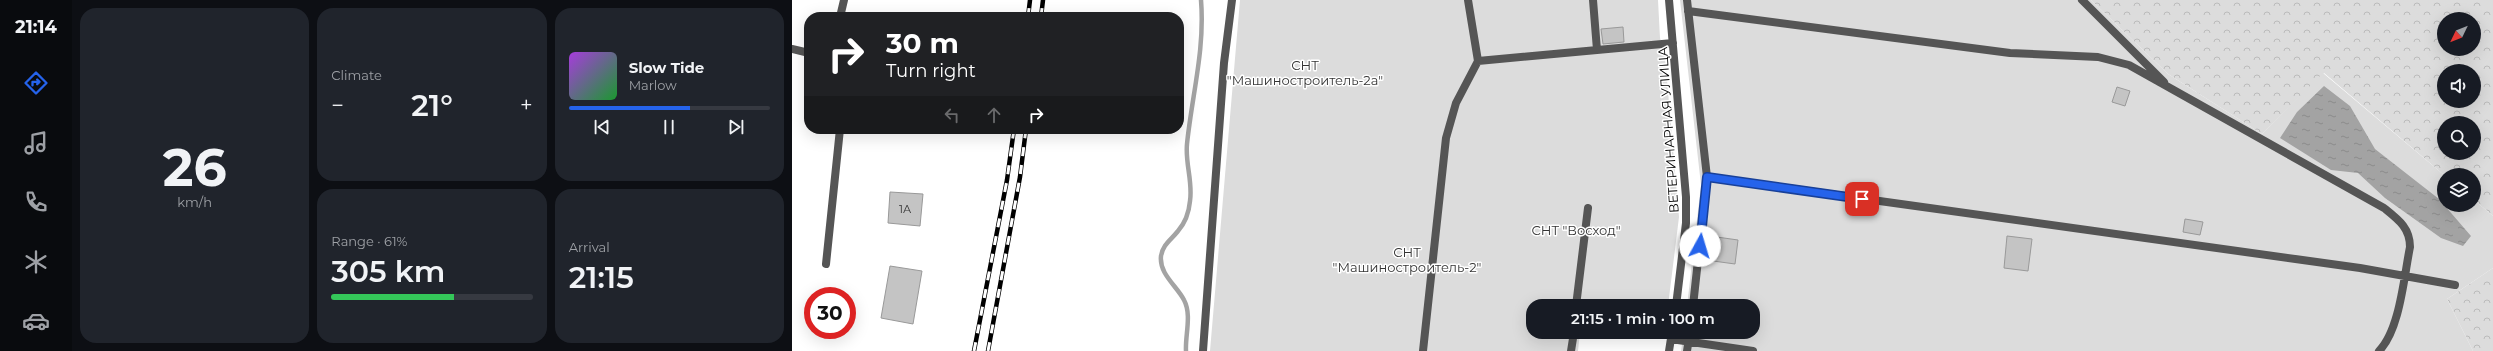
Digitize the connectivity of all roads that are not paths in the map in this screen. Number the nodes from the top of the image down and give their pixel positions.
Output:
1 (844, 0) edge
2 (1232, 0) edge
3 (1468, 0) edge
4 (1593, 0) edge
5 (1669, 0) edge
6 (1687, 0) edge
7 (2082, 0) edge
8 (1688, 11) junction
9 (841, 12) edge
10 (1673, 44) junction
11 (792, 49) edge
12 (1598, 50) junction
13 (804, 52) edge
14 (1478, 61) junction
15 (2172, 89) junction
16 (839, 134) edge
17 (1707, 177) junction
18 (1588, 208) dead end
19 (826, 264) dead end
20 (2404, 275) junction
21 (2455, 285) dead end
22 (1577, 299) edge
23 (1677, 299) edge
24 (1694, 299) edge
25 (1573, 339) edge
26 (1671, 339) edge
27 (1680, 339) edge
28 (1689, 339) edge
29 (1689, 342) junction
30 (1203, 351) edge
31 (1423, 351) edge
32 (1571, 351) edge
33 (1669, 351) edge
34 (1687, 351) edge
35 (1753, 351) edge
36 (2379, 351) edge

1 - 9 street
2 - 30 street
3 - 14 street
4 - 12 street
5 - 10 street, ВЕТЕРИНАРНАЯ УЛИЦА
6 - 8 street
7 - 15 street
8 - 15 street
8 - 17 street
10 - 12 street
10 - 23 street, ВЕТЕРИНАРНАЯ УЛИЦА
11 - 13 street
12 - 14 street
14 - 31 street
15 - 20 street
16 - 19 street
17 - 20 street
17 - 24 street
18 - 22 street
20 - 21 street
20 - 36 street
25 - 32 street
26 - 33 street
27 - 29 street
28 - 29 street
29 - 34 street
29 - 35 street

